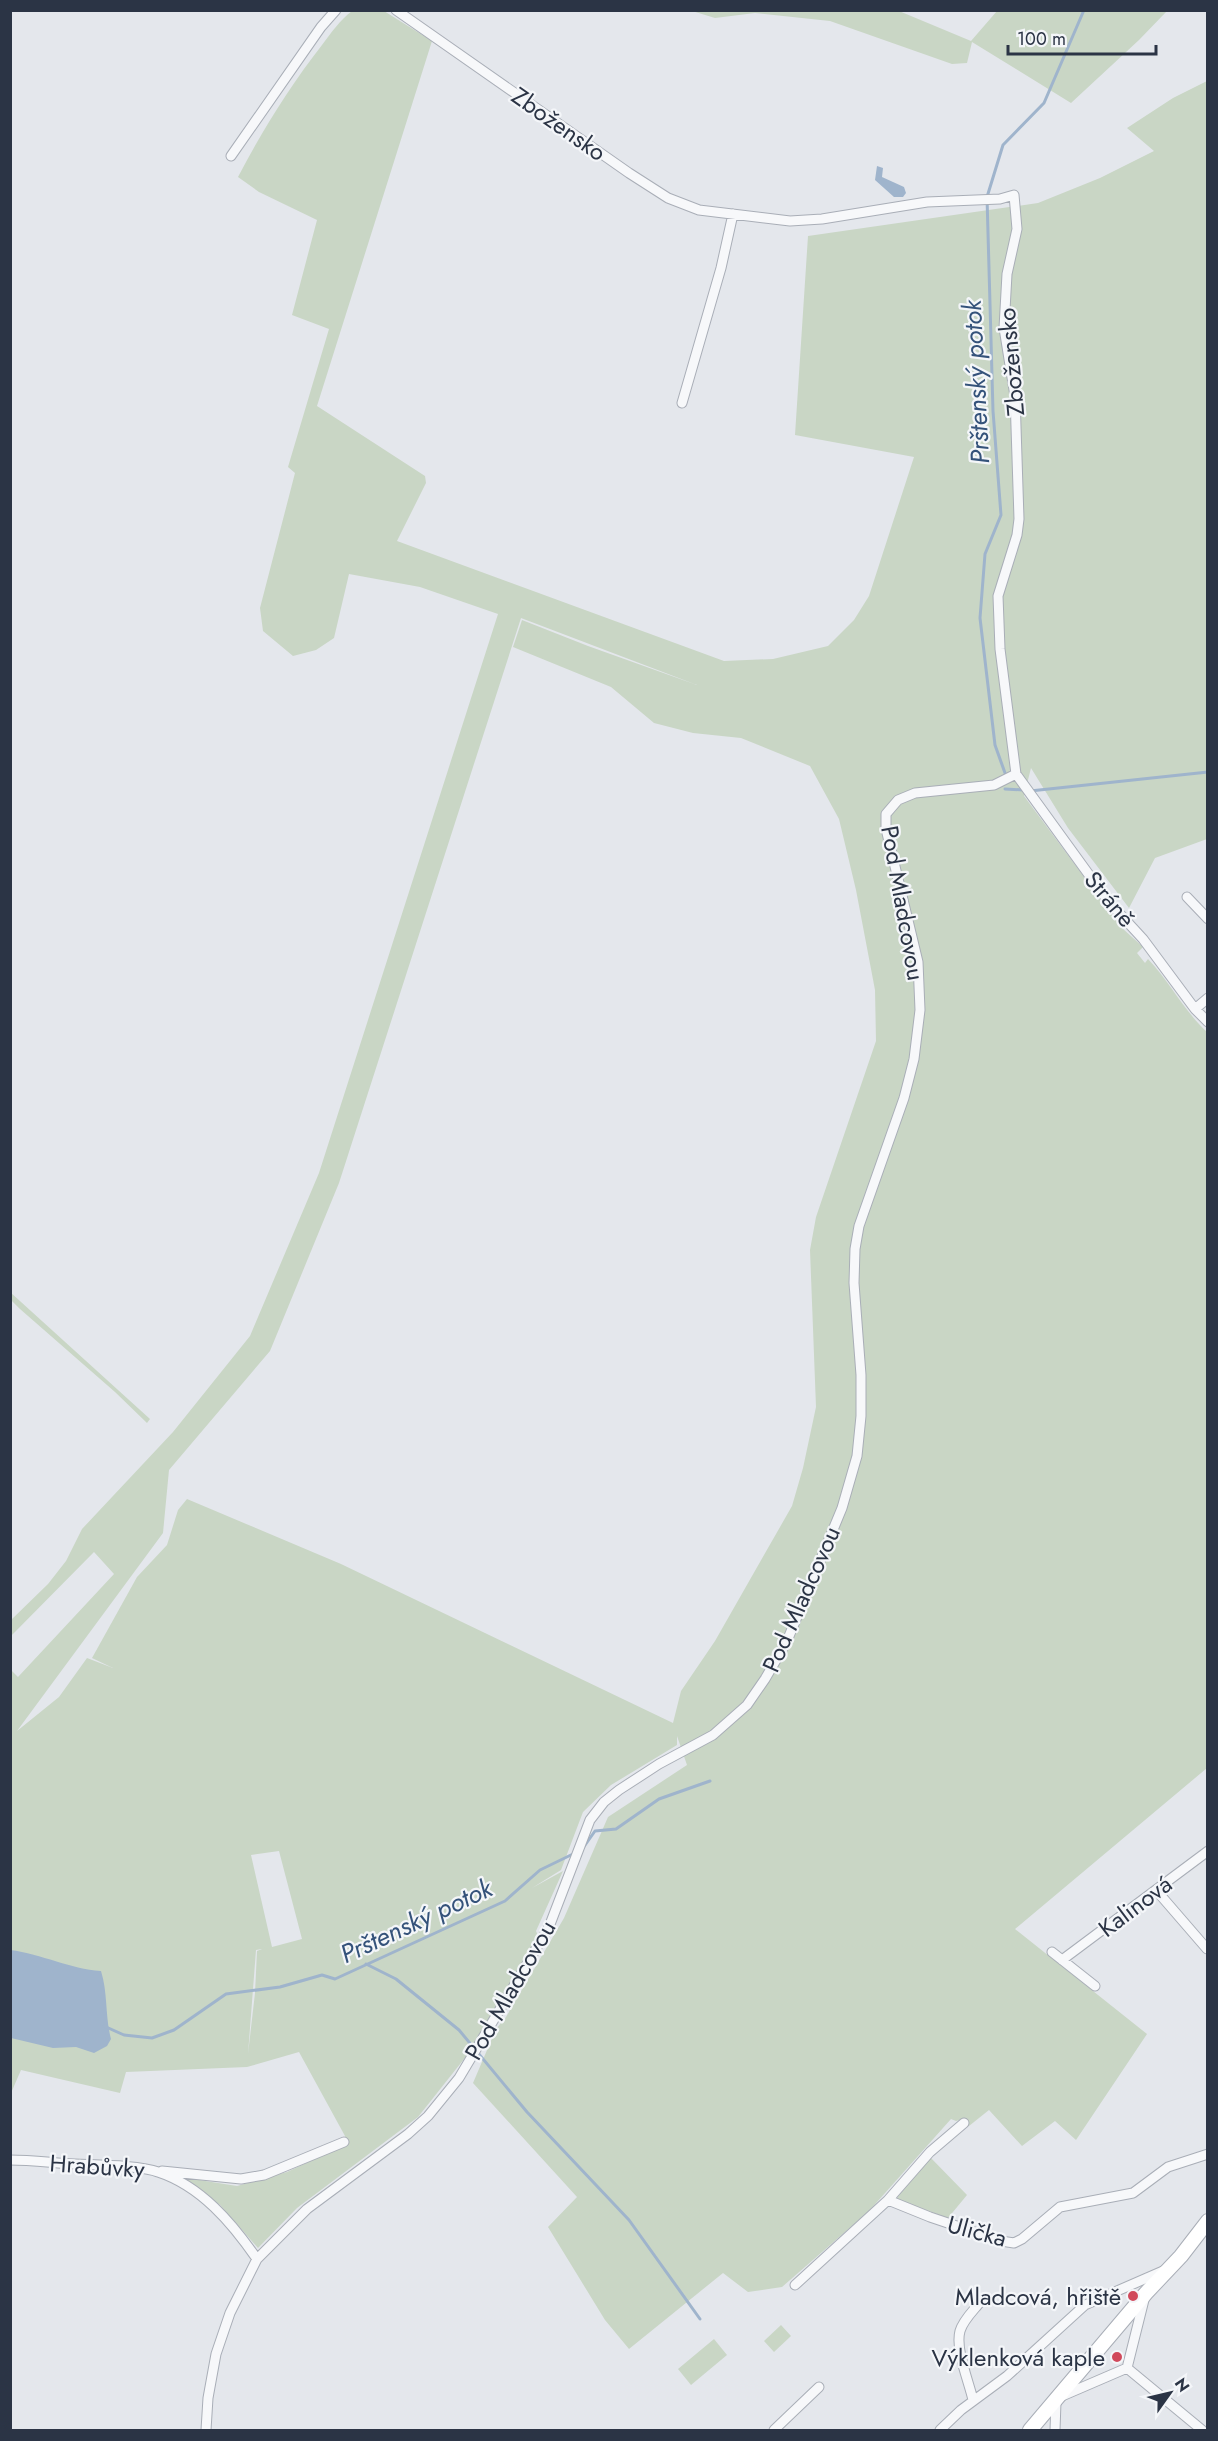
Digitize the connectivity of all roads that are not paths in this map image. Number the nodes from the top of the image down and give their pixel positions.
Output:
1 (336, 10) edge
2 (396, 10) edge
3 (231, 156) dead end
4 (733, 214) junction
5 (682, 403) dead end
6 (1016, 774) junction
7 (1187, 897) dead end
8 (1208, 919) edge
9 (1208, 998) edge
10 (1196, 1009) junction
11 (1208, 1022) edge
12 (1208, 1851) edge
13 (1156, 1890) junction
14 (1207, 1949) edge
15 (1052, 1952) dead end
16 (1062, 1960) junction
17 (1095, 1986) dead end
18 (963, 2123) dead end
19 (344, 2142) dead end
20 (1208, 2154) edge
21 (10, 2160) edge
22 (157, 2171) junction
23 (888, 2200) junction
24 (1208, 2221) edge
25 (257, 2259) junction
26 (1168, 2268) junction
27 (795, 2285) dead end
28 (1146, 2293) junction
29 (981, 2301) dead end
30 (1127, 2368) junction
31 (819, 2387) dead end
32 (974, 2400) junction
33 (1058, 2400) junction
34 (206, 2430) edge
35 (774, 2430) edge
36 (940, 2430) edge
37 (1030, 2430) edge
38 (1055, 2430) edge
39 (1202, 2430) edge

1 - 3 street
2 - 4 street, Zbožensko
4 - 5 street
4 - 6 street, Zbožensko
6 - 10 street, Stráně
6 - 25 street, Pod Mladcovou
7 - 8 street
9 - 10 street
10 - 11 street, Stráně
12 - 13 street, Kalinová
13 - 14 street
13 - 16 street, Kalinová
15 - 16 street
16 - 17 street
18 - 23 street
19 - 22 street
20 - 23 street, Ulička
21 - 22 street, Hrabůvky
22 - 25 street, Hrabůvky
23 - 27 street
24 - 26 street
25 - 34 street, Pod Mladcovou
26 - 28 street
26 - 32 street
28 - 30 street
28 - 33 street
29 - 32 street
30 - 33 street
30 - 39 street
31 - 35 street
32 - 36 street
33 - 37 street
33 - 38 street

